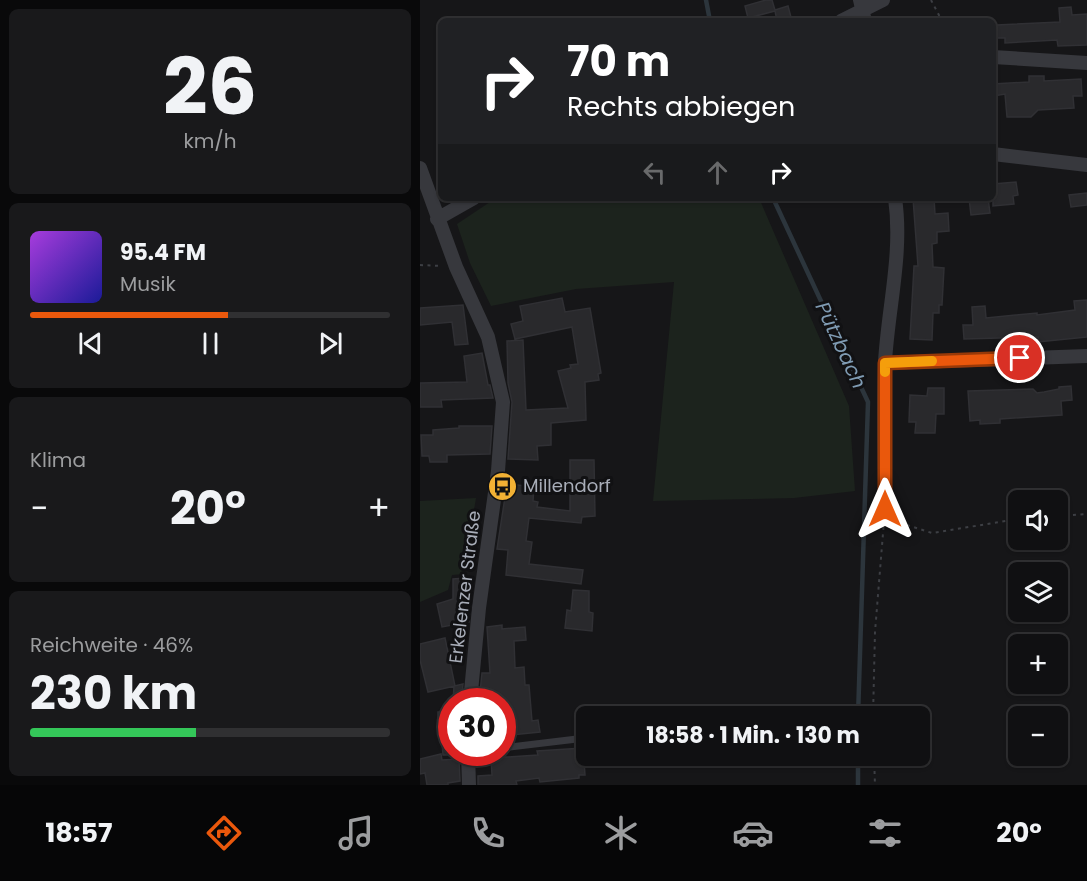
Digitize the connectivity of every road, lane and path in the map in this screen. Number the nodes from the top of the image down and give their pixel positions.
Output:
1 (883, 0) edge
2 (931, 0) edge
3 (863, 10) edge
4 (847, 18) edge
5 (940, 18) edge
6 (996, 57) edge
7 (1087, 63) edge
8 (996, 154) edge
9 (1087, 165) edge
10 (420, 168) edge
11 (469, 201) edge
12 (895, 201) edge
13 (437, 219) junction
14 (420, 265) edge
15 (456, 267) junction
16 (1087, 356) edge
17 (885, 363) junction
18 (885, 509) junction
19 (1087, 514) edge
20 (1068, 515) edge
21 (1008, 521) edge
22 (471, 688) edge
23 (873, 706) edge
24 (576, 739) edge
25 (516, 746) edge
26 (469, 766) edge
27 (874, 766) edge
28 (470, 785) edge
29 (875, 785) edge

1 - 3 street
2 - 5 path
3 - 4 street
6 - 7 street
8 - 9 street
10 - 13 street, Erkelenzer Straße
11 - 13 street
12 - 17 street
13 - 15 street, Erkelenzer Straße
14 - 15 path
15 - 22 street, Erkelenzer Straße
16 - 17 street
17 - 18 street
18 - 21 path
18 - 23 path
19 - 20 path
24 - 25 lane
26 - 28 street
27 - 29 path

